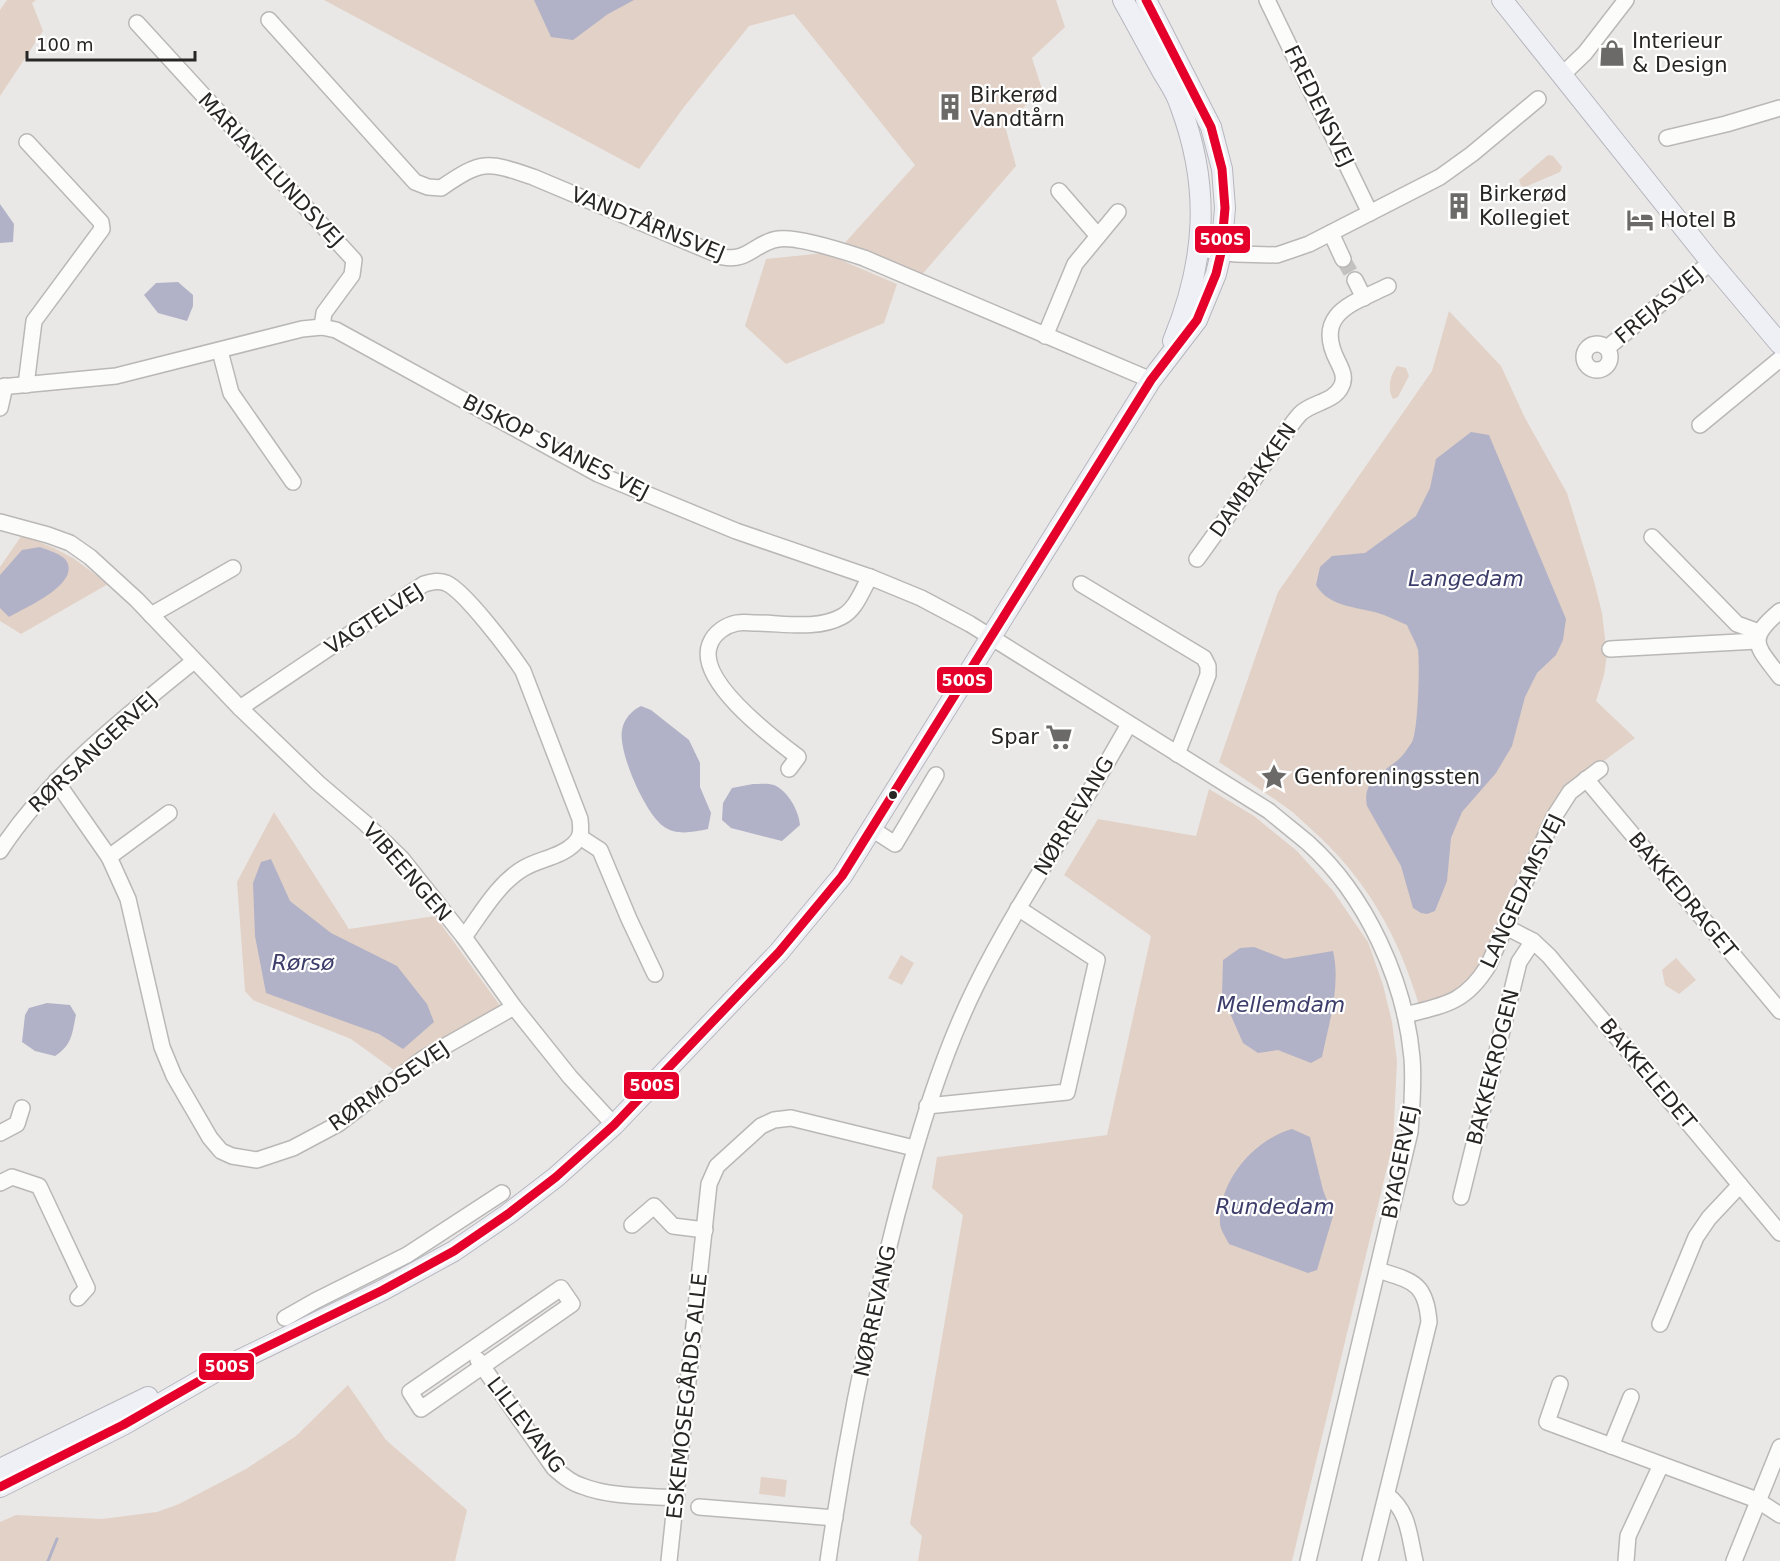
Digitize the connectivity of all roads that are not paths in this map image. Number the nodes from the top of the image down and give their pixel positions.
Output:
1 (1123, 0) edge
2 (1146, 0) edge
3 (1267, 0) edge
4 (1502, 0) edge
5 (1626, 0) edge
6 (269, 20) dead end
7 (137, 23) dead end
8 (1562, 75) junction
9 (1538, 99) dead end
10 (1780, 108) edge
11 (1667, 138) dead end
12 (27, 142) dead end
13 (1059, 192) dead end
14 (1118, 212) dead end
15 (1370, 213) junction
16 (1331, 233) junction
17 (1098, 236) junction
18 (1200, 249) junction
19 (1221, 253) junction
20 (1343, 259) tunnel mouth
21 (1711, 262) junction
22 (1355, 280) tunnel mouth
23 (1388, 286) dead end
24 (1364, 298) junction
25 (322, 327) junction
26 (1045, 336) junction
27 (1780, 344) edge
28 (1607, 348) dead end
29 (220, 351) junction
30 (1780, 359) edge
31 (1164, 363) junction
32 (1151, 380) junction
33 (26, 385) junction
34 (2, 387) edge
35 (0, 408) edge
36 (1700, 425) dead end
37 (293, 482) dead end
38 (0, 522) edge
39 (1652, 537) dead end
40 (1197, 560) dead end
41 (233, 568) dead end
42 (870, 577) junction
43 (1081, 584) dead end
44 (1780, 611) edge
45 (151, 615) junction
46 (990, 637) junction
47 (1758, 637) junction
48 (1610, 650) dead end
49 (194, 661) junction
50 (1780, 677) edge
51 (240, 708) junction
52 (1129, 724) junction
53 (1177, 754) junction
54 (789, 769) dead end
55 (1600, 769) dead end
56 (936, 775) dead end
57 (1586, 779) junction
58 (56, 781) junction
59 (169, 813) dead end
60 (872, 829) junction
61 (580, 837) junction
62 (0, 851) edge
63 (109, 857) junction
64 (1018, 908) junction
65 (1506, 927) junction
66 (464, 938) junction
67 (1533, 941) junction
68 (655, 974) dead end
69 (514, 1007) junction
70 (1780, 1011) edge
71 (1405, 1015) junction
72 (927, 1106) junction
73 (22, 1107) dead end
74 (614, 1125) junction
75 (0, 1133) edge
76 (914, 1148) junction
77 (0, 1183) edge
78 (1740, 1185) junction
79 (502, 1193) dead end
80 (1461, 1197) dead end
81 (633, 1226) dead end
82 (705, 1230) junction
83 (1780, 1233) edge
84 (1378, 1270) junction
85 (78, 1298) dead end
86 (320, 1310) junction
87 (285, 1318) dead end
88 (1660, 1324) dead end
89 (471, 1350) junction
90 (482, 1366) junction
91 (215, 1372) junction
92 (1560, 1384) dead end
93 (1630, 1397) dead end
94 (1611, 1446) junction
95 (1780, 1447) edge
96 (1661, 1465) junction
97 (0, 1469) edge
98 (0, 1487) edge
99 (1387, 1495) junction
100 (677, 1498) junction
101 (1757, 1500) junction
102 (699, 1508) dead end
103 (1780, 1515) edge
104 (835, 1518) junction
105 (669, 1561) edge
106 (828, 1561) edge
107 (1308, 1561) edge
108 (1370, 1561) edge
109 (1415, 1561) edge
110 (1626, 1561) edge
111 (1734, 1561) edge

1 - 18 main road
2 - 19 main road
3 - 15 street, FREDENSVEJ
4 - 8 main road
5 - 8 street
6 - 26 street, VANDTÅRNSVEJ
7 - 25 street, MARIANELUNDSVEJ
8 - 21 main road
9 - 15 street
10 - 11 street
12 - 33 street
13 - 17 street
14 - 17 street
15 - 16 street
16 - 19 street
16 - 20 street
17 - 26 street
18 - 19 street
18 - 31 main road
19 - 31 main road
21 - 27 main road
21 - 28 street, FREJASVEJ
22 - 24 street
23 - 24 street, DAMBAKKEN
24 - 40 street, DAMBAKKEN
25 - 29 street, BISKOP SVANES VEJ
25 - 42 street, BISKOP SVANES VEJ
26 - 32 street, VANDTÅRNSVEJ
29 - 33 street, BISKOP SVANES VEJ
29 - 37 street
30 - 36 street
31 - 32 main road
32 - 46 main road
33 - 34 street, BISKOP SVANES VEJ
34 - 35 street
38 - 45 street, VIBEENGEN
39 - 47 street
41 - 45 street
42 - 46 street, BISKOP SVANES VEJ
42 - 54 street
43 - 53 street
44 - 47 street
45 - 49 street, VIBEENGEN
46 - 52 street, BYAGERVEJ
46 - 60 main road
47 - 48 street
47 - 50 street
49 - 51 street, VIBEENGEN
49 - 58 street, RØRSANGERVEJ
51 - 61 street, VAGTELVEJ
51 - 66 street, VIBEENGEN
52 - 53 street, BYAGERVEJ
52 - 64 street, NØRREVANG
53 - 71 street, BYAGERVEJ
55 - 57 street, LANGEDAMSVEJ
56 - 60 street
57 - 65 street, LANGEDAMSVEJ
57 - 70 street, BAKKEDRAGET
58 - 62 street, RØRSANGERVEJ
58 - 63 street, RØRMOSEVEJ
59 - 63 street
60 - 74 main road
61 - 66 street
61 - 68 street
63 - 69 street, RØRMOSEVEJ
64 - 72 street, NØRREVANG
64 - 72 street
65 - 67 street, BAKKELEDET
65 - 71 street, LANGEDAMSVEJ
66 - 69 street, VIBEENGEN
67 - 78 street, BAKKELEDET
67 - 80 street, BAKKEKROGEN
69 - 74 street, VIBEENGEN
71 - 84 street, BYAGERVEJ
72 - 76 street, NØRREVANG
73 - 75 street
74 - 86 main road
76 - 82 street, ESKEMOSEGÅRDS ALLE
76 - 104 street, NØRREVANG
77 - 85 street
78 - 83 street, BAKKELEDET
78 - 88 street
79 - 86 street
81 - 82 street
82 - 100 street, ESKEMOSEGÅRDS ALLE
84 - 99 street
84 - 107 street, BYAGERVEJ
86 - 87 street
86 - 91 main road
89 - 90 street, LILLEVANG
89 - 90 street, LILLEVANG
89 - 90 street, LILLEVANG
90 - 100 street, LILLEVANG
91 - 97 main road
91 - 98 main road
92 - 94 street
93 - 94 street
94 - 96 street
95 - 101 street
96 - 101 street
96 - 110 street
99 - 108 street
99 - 109 street
100 - 105 street, ESKEMOSEGÅRDS ALLE
101 - 103 street
101 - 111 street
102 - 104 street
104 - 106 street, NØRREVANG

